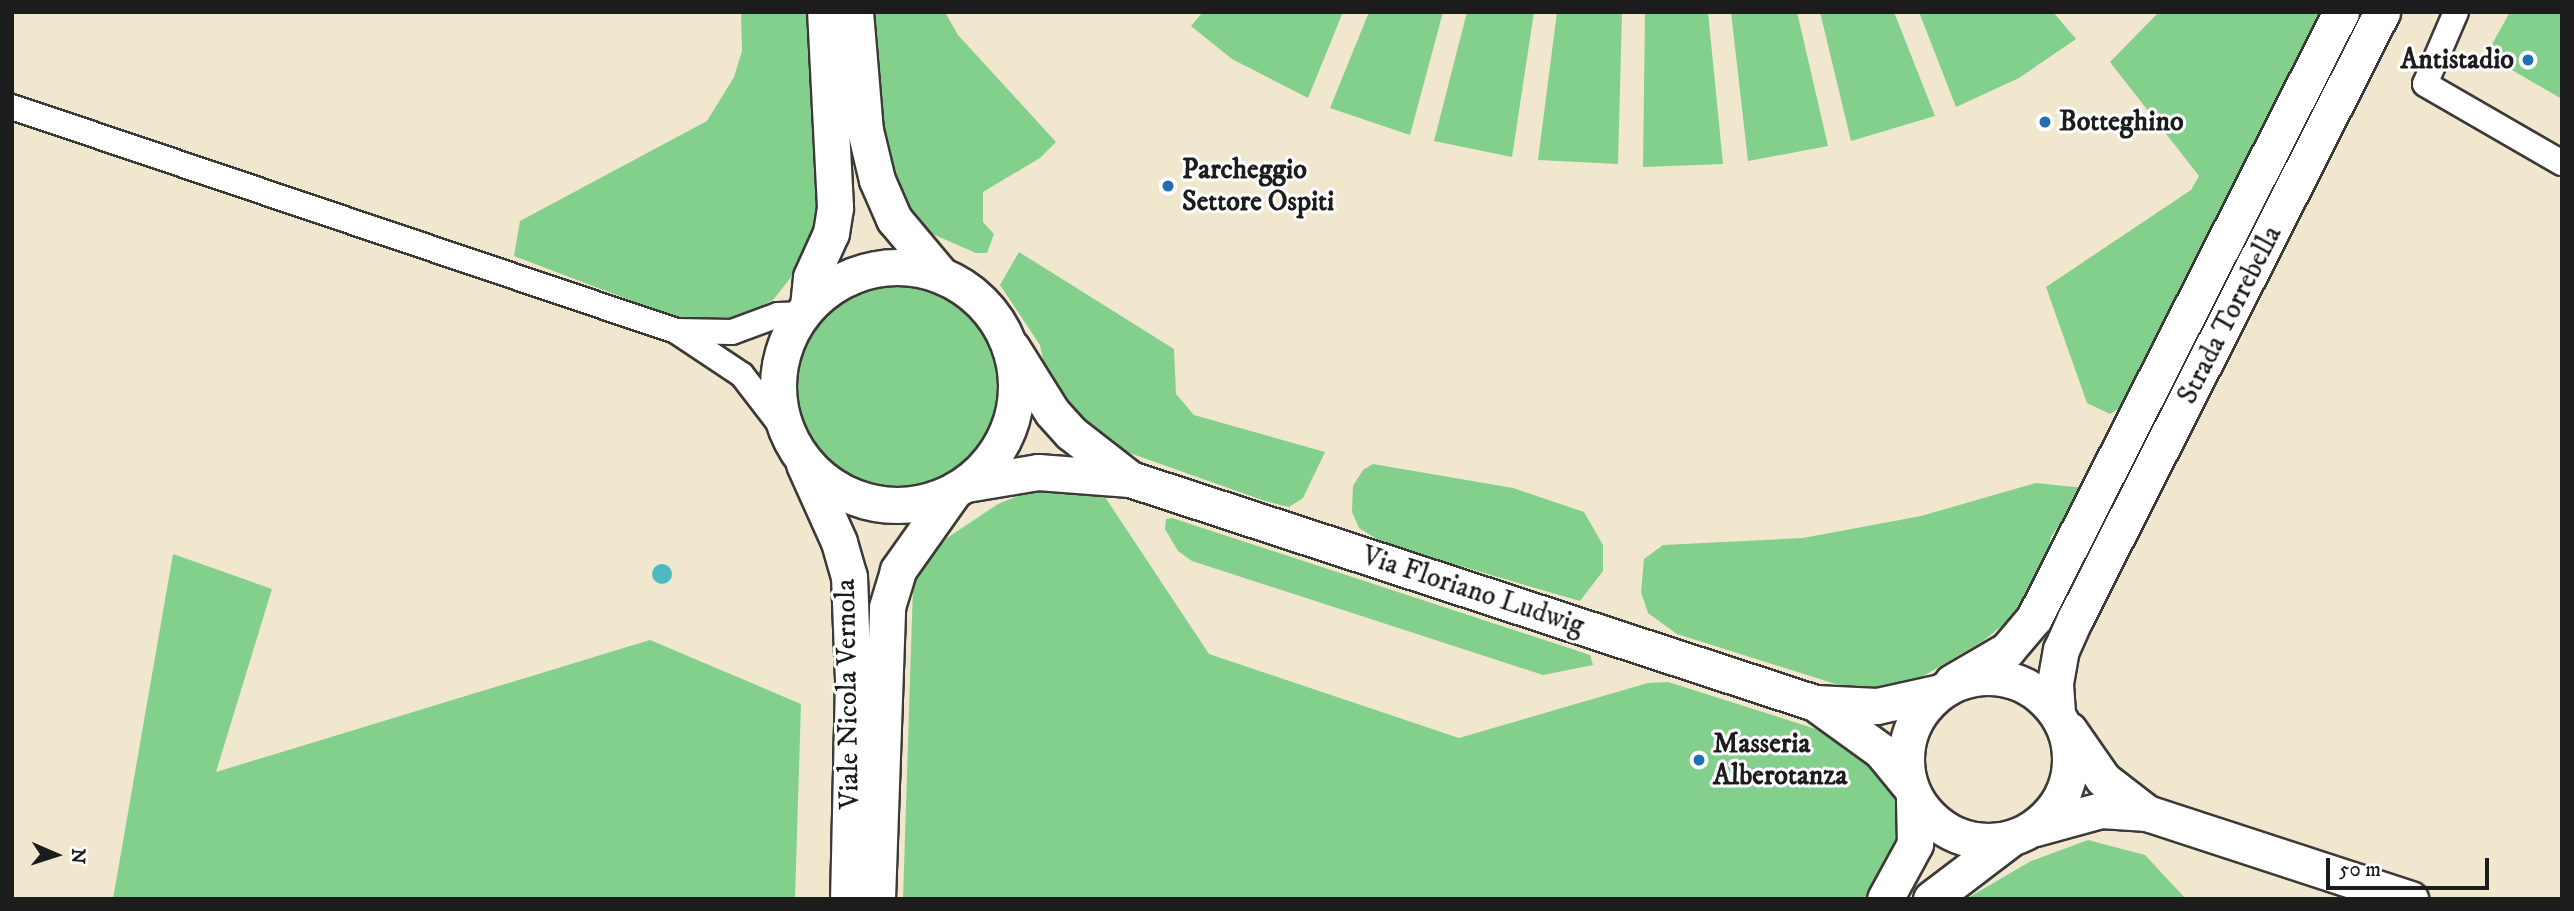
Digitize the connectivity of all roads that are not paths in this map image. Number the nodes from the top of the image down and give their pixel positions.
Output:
1 (825, 12) edge
2 (855, 12) edge
3 (2341, 12) edge
4 (2382, 12) edge
5 (2456, 12) edge
6 (12, 107) edge
7 (2562, 163) edge
8 (941, 275) junction
9 (805, 310) junction
10 (676, 331) junction
11 (1007, 341) junction
12 (795, 447) junction
13 (1130, 479) junction
14 (960, 487) junction
15 (1944, 688) junction
16 (1815, 703) junction
17 (2059, 717) junction
18 (1911, 791) junction
19 (2147, 813) junction
20 (2023, 834) junction
21 (848, 899) edge
22 (877, 899) edge
23 (1885, 899) edge
24 (1931, 899) edge
25 (2410, 899) edge

1 - 9 main road
2 - 8 main road
3 - 15 main road, Strada Torrebella
4 - 17 main road, Strada Torrebella
5 - 7 street
6 - 10 street
8 - 9 main road
8 - 11 main road
9 - 10 street
9 - 12 main road
10 - 12 street
11 - 13 main road
11 - 14 main road
12 - 14 main road
12 - 21 main road, Viale Nicola Vernola
13 - 14 main road
13 - 16 main road, Via Floriano Ludwig
14 - 22 main road, Viale Nicola Vernola
15 - 16 main road
15 - 17 main road
15 - 18 main road
16 - 18 main road
17 - 19 main road
17 - 20 main road
18 - 20 main road
18 - 23 main road
19 - 20 main road
19 - 25 main road
20 - 24 main road

